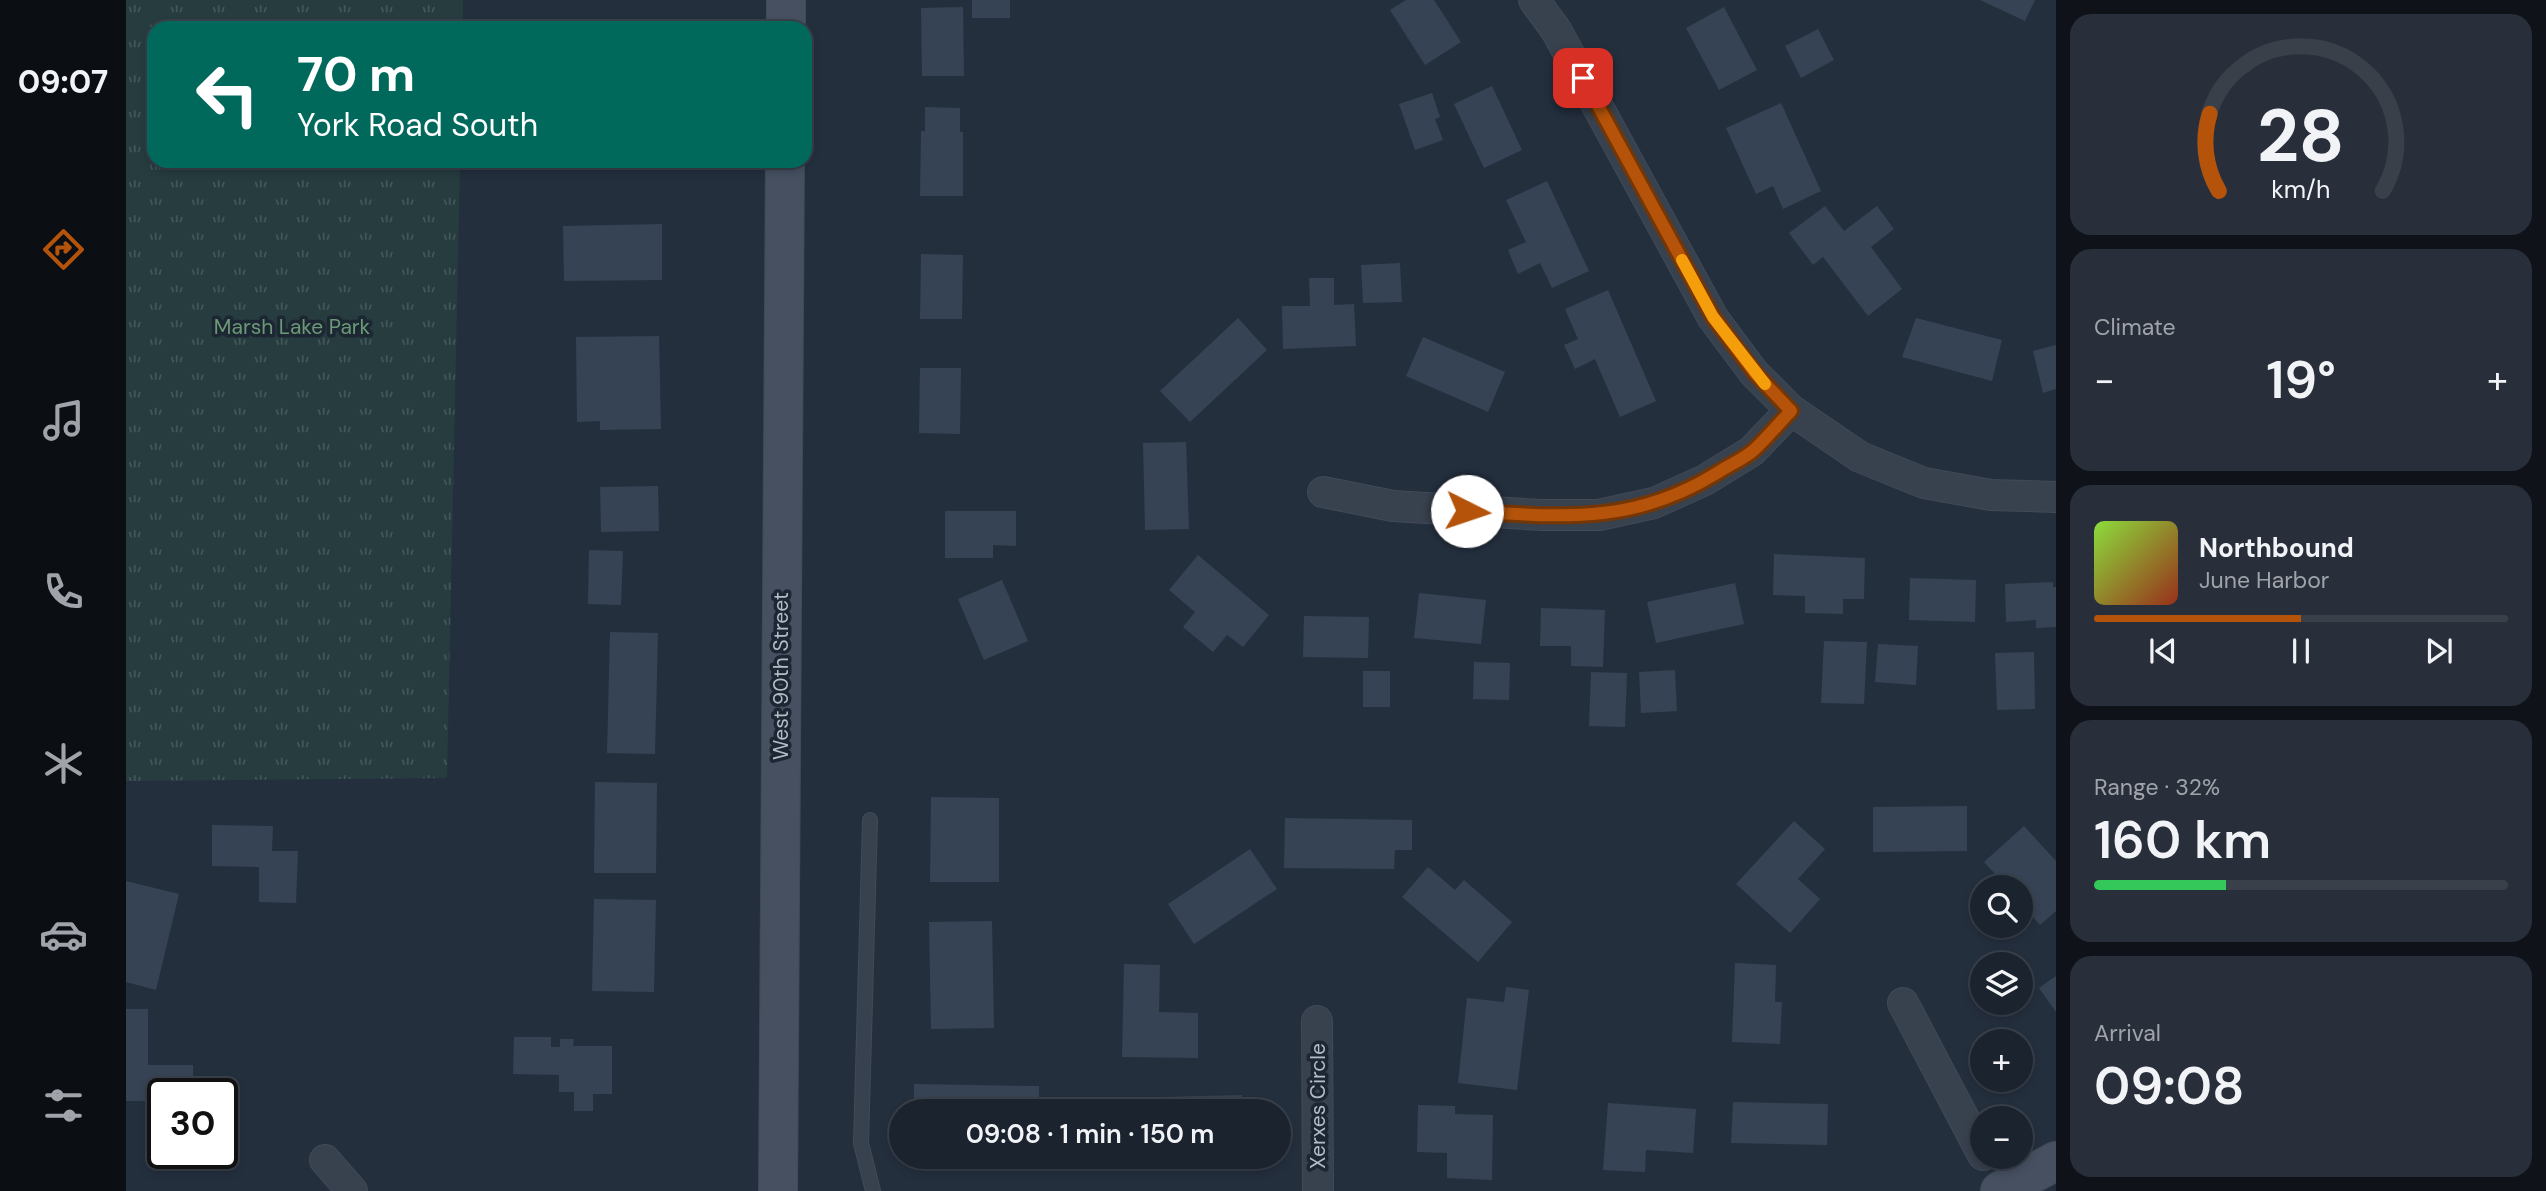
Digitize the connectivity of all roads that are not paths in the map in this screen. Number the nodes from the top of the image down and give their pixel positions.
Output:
1 (786, 0) edge
2 (1534, 0) edge
3 (786, 21) edge
4 (785, 168) edge
5 (1791, 411) junction
6 (1324, 492) dead end
7 (2056, 497) edge
8 (870, 820) dead end
9 (1903, 1003) dead end
10 (1317, 1021) dead end
11 (1970, 1131) edge
12 (325, 1160) dead end
13 (2056, 1161) edge
14 (1989, 1169) edge
15 (352, 1191) edge
16 (778, 1191) edge
17 (873, 1191) edge
18 (1318, 1191) edge
19 (2000, 1191) edge

1 - 3 street
2 - 5 street
4 - 16 street, West 90th Street
5 - 6 street
5 - 7 street
8 - 17 lane
9 - 11 street
10 - 18 street, Xerxes Circle
12 - 15 street
13 - 19 street
14 - 19 street

